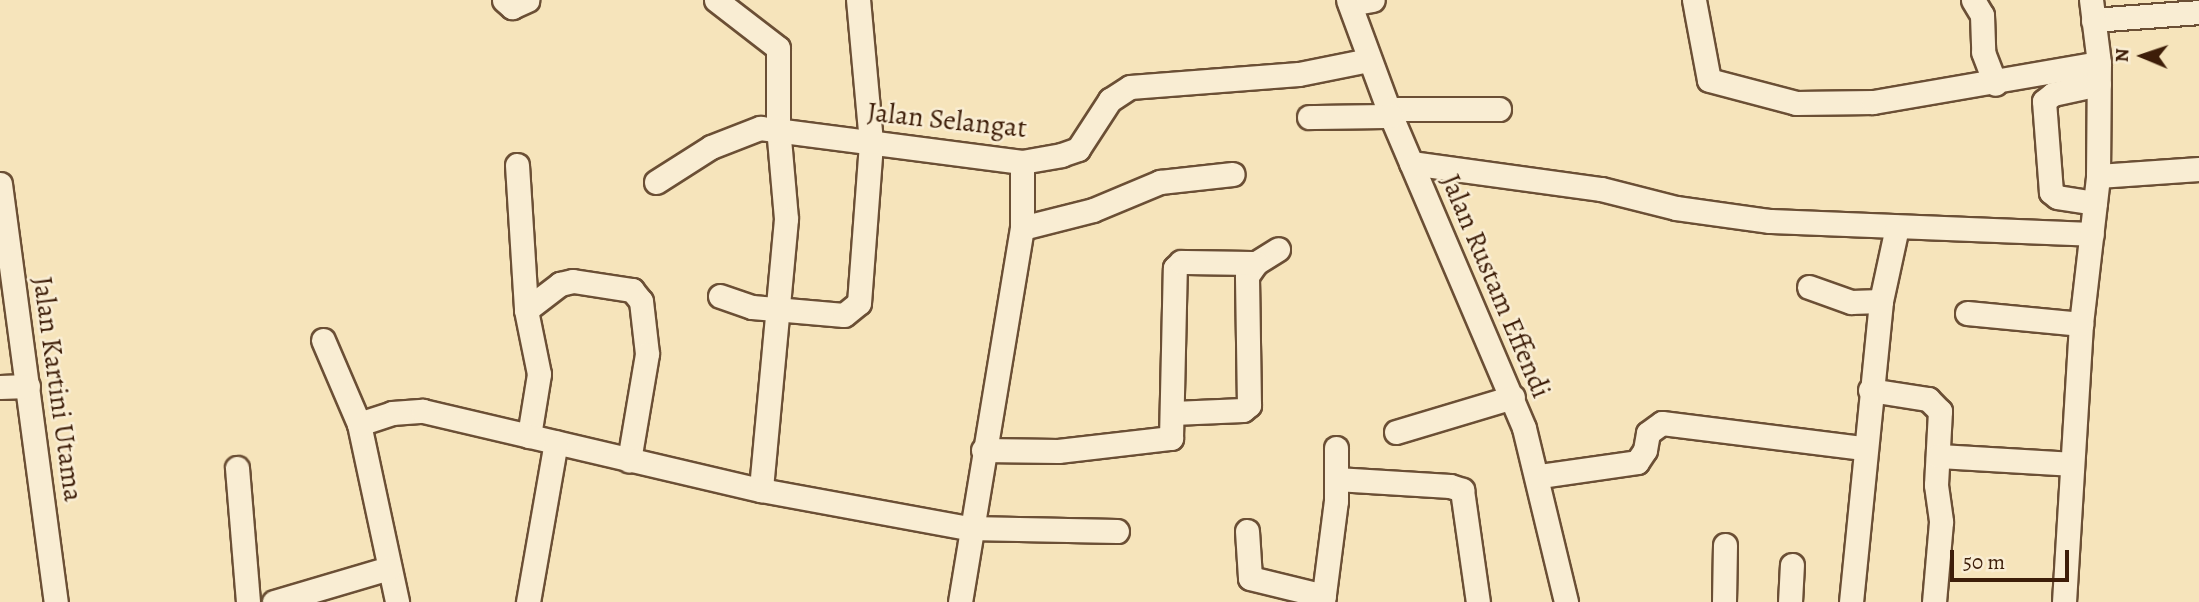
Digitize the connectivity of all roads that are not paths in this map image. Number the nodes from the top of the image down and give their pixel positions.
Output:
1 (503, 0) edge
2 (528, 0) edge
3 (716, 0) edge
4 (858, 0) edge
5 (1373, 0) edge
6 (1694, 0) edge
7 (1973, 0) edge
8 (1349, 2) edge
9 (2092, 10) edge
10 (2199, 12) edge
11 (1369, 60) junction
12 (2099, 74) junction
13 (1995, 84) junction
14 (1499, 110) dead end
15 (1390, 112) junction
16 (1308, 117) dead end
17 (778, 127) junction
18 (871, 142) junction
19 (1023, 162) junction
20 (1411, 163) junction
21 (517, 165) dead end
22 (2199, 169) edge
23 (1233, 174) dead end
24 (2098, 176) junction
25 (656, 182) dead end
26 (0, 184) edge
27 (2095, 203) junction
28 (1898, 227) junction
29 (1022, 228) junction
30 (2092, 234) junction
31 (1278, 249) dead end
32 (1256, 263) junction
33 (1809, 287) dead end
34 (720, 296) dead end
35 (1881, 301) junction
36 (526, 310) junction
37 (778, 310) junction
38 (1966, 313) dead end
39 (2081, 324) junction
40 (323, 340) dead end
41 (28, 386) junction
42 (0, 387) edge
43 (1870, 390) junction
44 (1513, 397) junction
45 (1173, 413) junction
46 (359, 424) junction
47 (1396, 432) dead end
48 (529, 436) junction
49 (556, 442) junction
50 (1336, 448) dead end
51 (1863, 448) junction
52 (984, 450) junction
53 (1938, 456) junction
54 (629, 460) junction
55 (2071, 464) junction
56 (237, 468) dead end
57 (1539, 476) junction
58 (1336, 480) junction
59 (761, 490) junction
60 (970, 528) junction
61 (1116, 531) dead end
62 (1247, 531) dead end
63 (1725, 545) dead end
64 (1792, 565) dead end
65 (389, 568) junction
66 (1329, 597) edge
67 (56, 602) edge
68 (248, 602) edge
69 (274, 602) edge
70 (397, 602) edge
71 (528, 602) edge
72 (960, 602) edge
73 (1478, 602) edge
74 (1566, 602) edge
75 (1724, 602) edge
76 (1790, 602) edge
77 (1851, 602) edge
78 (1934, 602) edge
79 (2064, 602) edge

1 - 2 street
3 - 17 street
4 - 18 street
5 - 8 street
6 - 13 street
7 - 13 street
8 - 11 street, Jalan Rustam Effendi
9 - 10 street
9 - 12 street
11 - 15 street, Jalan Rustam Effendi
11 - 19 street, Jalan Selangat
12 - 13 street
12 - 24 street
12 - 27 street
14 - 15 street
15 - 16 street
15 - 20 street, Jalan Rustam Effendi
17 - 18 street, Jalan Selangat
17 - 25 street
17 - 37 street
18 - 19 street, Jalan Selangat
18 - 37 street
19 - 29 street
20 - 28 street
20 - 44 street, Jalan Rustam Effendi
21 - 36 street
22 - 24 street
23 - 29 street
24 - 27 street
26 - 41 street, Jalan Kartini Utama
27 - 30 street
28 - 30 street
28 - 35 street
29 - 52 street
30 - 39 street
31 - 32 street
32 - 45 street
32 - 45 street
33 - 35 street
34 - 37 street
35 - 43 street
36 - 48 street
36 - 54 street
37 - 59 street
38 - 39 street
39 - 55 street
40 - 46 street
41 - 42 street
41 - 67 street, Jalan Kartini Utama
43 - 51 street
43 - 53 street
44 - 47 street
44 - 57 street, Jalan Rustam Effendi
45 - 52 street
46 - 48 street
46 - 65 street
48 - 49 street
49 - 54 street
49 - 71 street
50 - 58 street
51 - 57 street
51 - 77 street
52 - 60 street
53 - 55 street
53 - 78 street
54 - 59 street
55 - 79 street
56 - 68 street
57 - 74 street, Jalan Rustam Effendi
58 - 66 street
58 - 73 street
59 - 60 street
60 - 61 street
60 - 72 street
62 - 66 street
63 - 75 street
64 - 76 street
65 - 69 street
65 - 70 street

